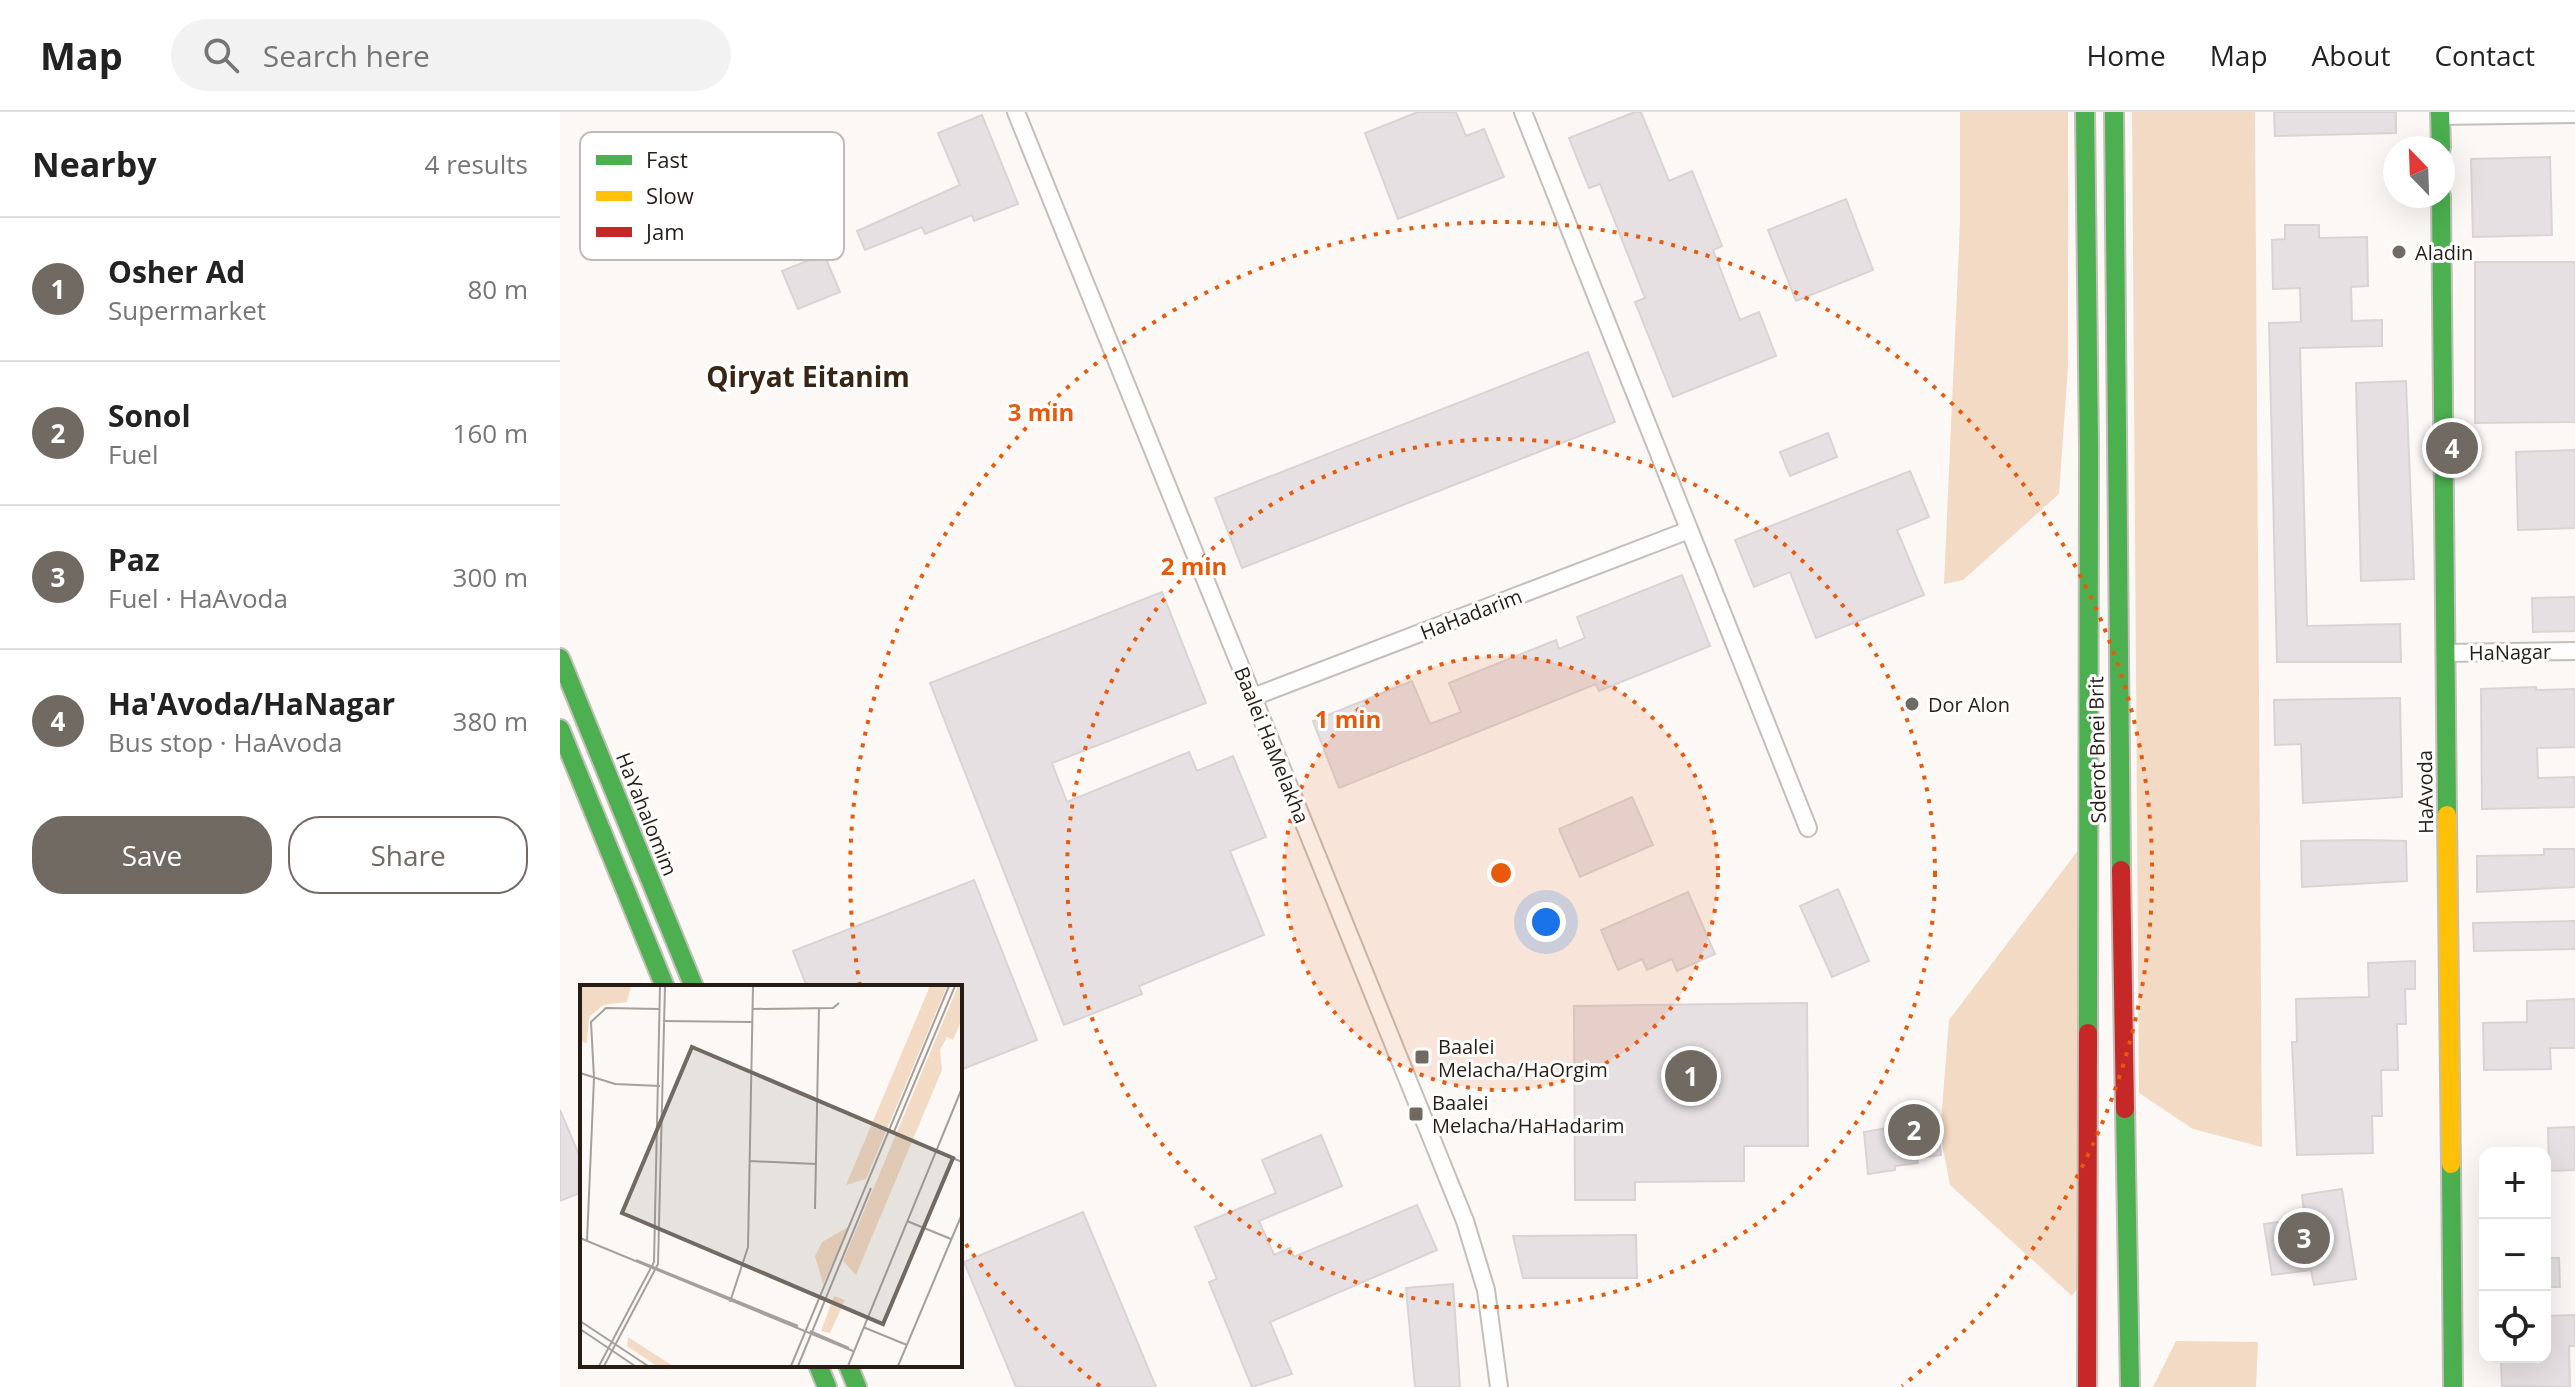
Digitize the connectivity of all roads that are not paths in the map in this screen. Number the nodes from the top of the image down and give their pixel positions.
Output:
1 (1016, 112) edge
2 (1523, 112) edge
3 (2085, 112) edge
4 (2114, 112) edge
5 (2440, 114) edge
6 (2575, 114) edge
7 (2441, 136) edge
8 (2441, 208) edge
9 (1689, 530) junction
10 (2575, 651) edge
11 (2446, 653) junction
12 (560, 658) edge
13 (1253, 697) junction
14 (560, 729) edge
15 (1808, 828) dead end
16 (664, 985) edge
17 (693, 985) edge
18 (819, 1367) edge
19 (849, 1367) edge
20 (827, 1387) edge
21 (857, 1387) edge
22 (1499, 1387) edge
23 (2087, 1387) edge
24 (2130, 1387) edge
25 (2453, 1387) edge

1 - 13 street, Baalei HaMelakha
2 - 9 street
3 - 23 main road, Sderot Bnei Brit
4 - 24 main road, Sderot Bnei Brit
5 - 6 street
5 - 7 main road
8 - 11 main road, HaAvoda
9 - 13 street, HaHadarim
9 - 15 street
10 - 11 street, HaNagar
11 - 25 main road, HaAvoda
12 - 17 main road, HaYahalomim
13 - 22 street, Baalei HaMelakha
14 - 16 main road
18 - 20 main road
19 - 21 main road

